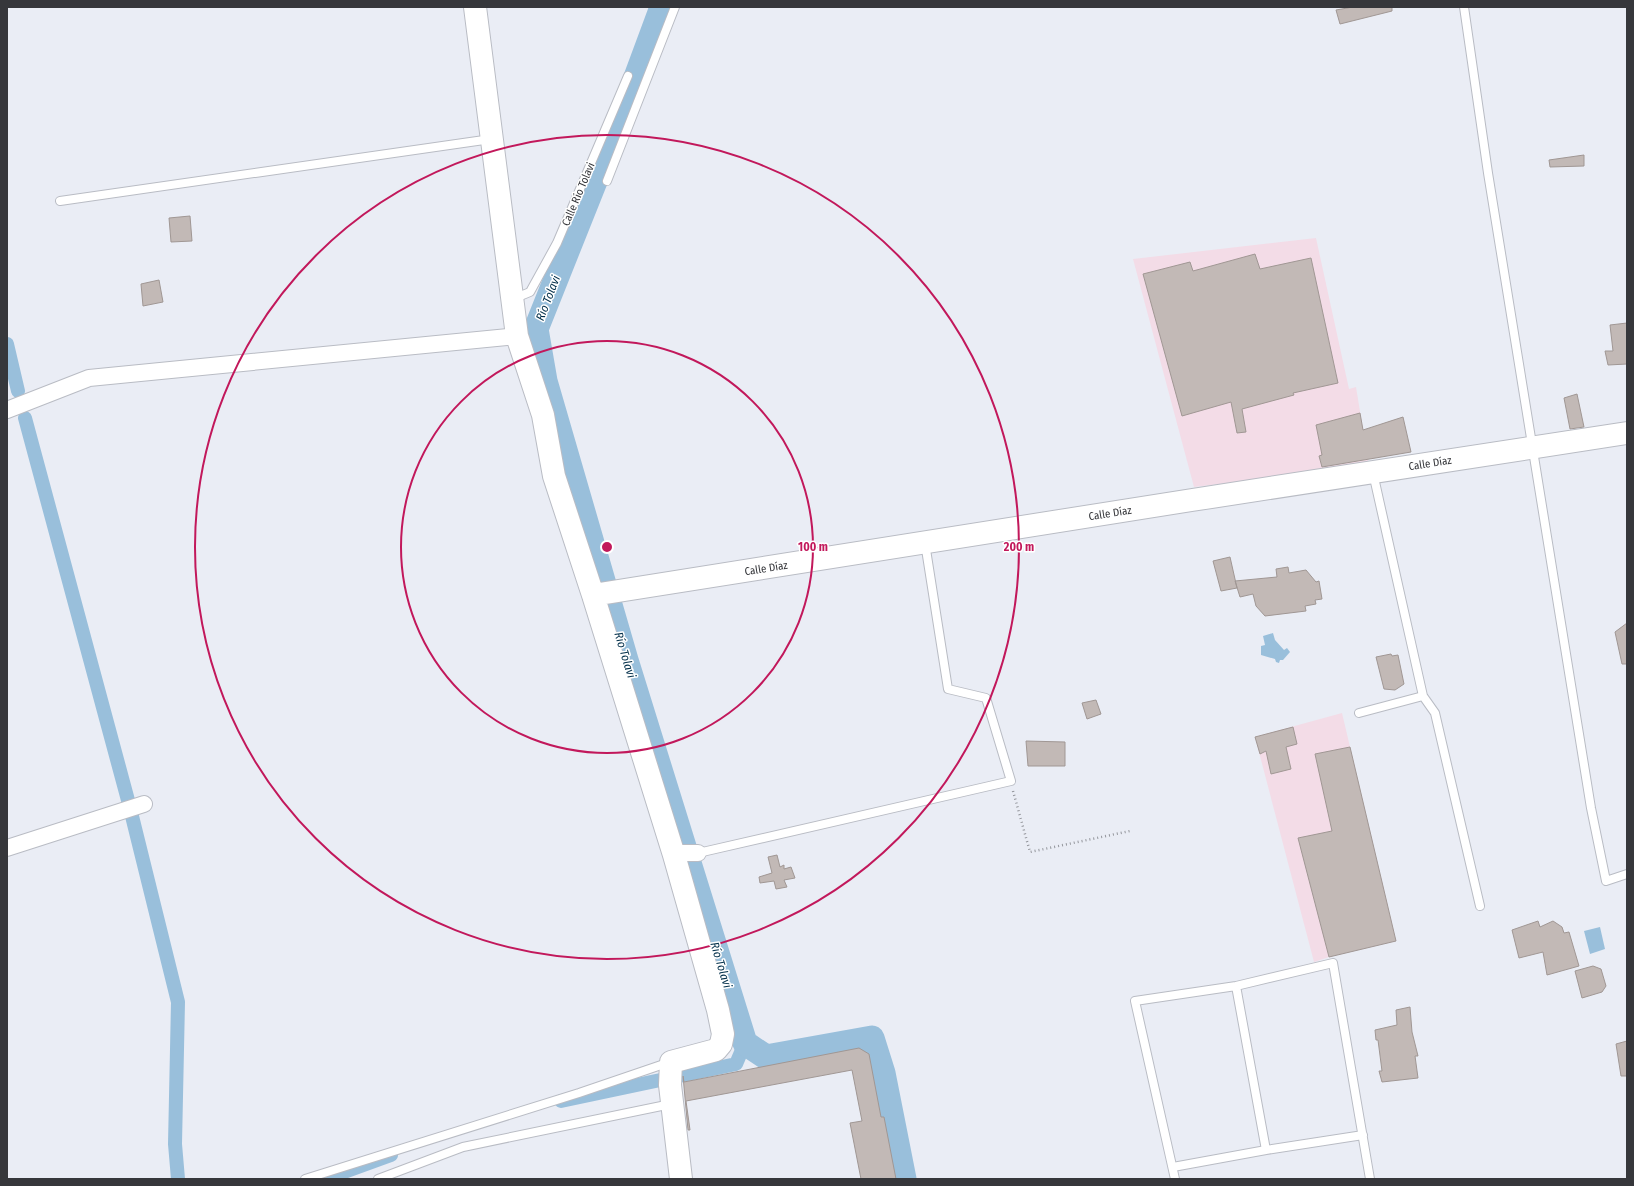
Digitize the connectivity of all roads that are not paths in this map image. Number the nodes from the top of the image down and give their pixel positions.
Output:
1 (475, 7) edge
2 (675, 7) edge
3 (1464, 7) edge
4 (628, 76) dead end
5 (492, 139) junction
6 (607, 181) dead end
7 (60, 201) dead end
8 (512, 300) junction
9 (517, 336) junction
10 (7, 410) edge
11 (1627, 433) edge
12 (1532, 447) junction
13 (1372, 472) junction
14 (925, 542) junction
15 (605, 593) junction
16 (1423, 696) junction
17 (1359, 713) dead end
18 (144, 804) dead end
19 (7, 848) edge
20 (698, 853) joint
21 (677, 854) junction
22 (1627, 874) edge
23 (1480, 906) dead end
24 (1236, 986) junction
25 (671, 1080) junction
26 (1363, 1135) junction
27 (1266, 1150) junction
28 (1173, 1167) junction
29 (304, 1179) edge
30 (378, 1179) edge
31 (681, 1179) edge
32 (1175, 1179) edge
33 (1370, 1179) edge

1 - 5 street
2 - 6 lane, Calle Río Tolavi
3 - 12 lane
4 - 8 lane, Calle Río Tolavi
5 - 7 lane
5 - 8 street
8 - 9 street
9 - 10 street
9 - 15 street
11 - 12 street, Calle Díaz
12 - 13 street, Calle Díaz
12 - 22 lane
13 - 14 street, Calle Díaz
13 - 16 lane
14 - 15 street, Calle Díaz
14 - 20 lane
15 - 21 street
16 - 17 lane
16 - 23 lane
18 - 19 street
20 - 21 street
21 - 25 street
24 - 26 lane
24 - 27 lane
24 - 28 lane
25 - 29 lane
25 - 30 lane
25 - 31 street
26 - 27 lane
26 - 33 lane
27 - 28 lane
28 - 32 lane

